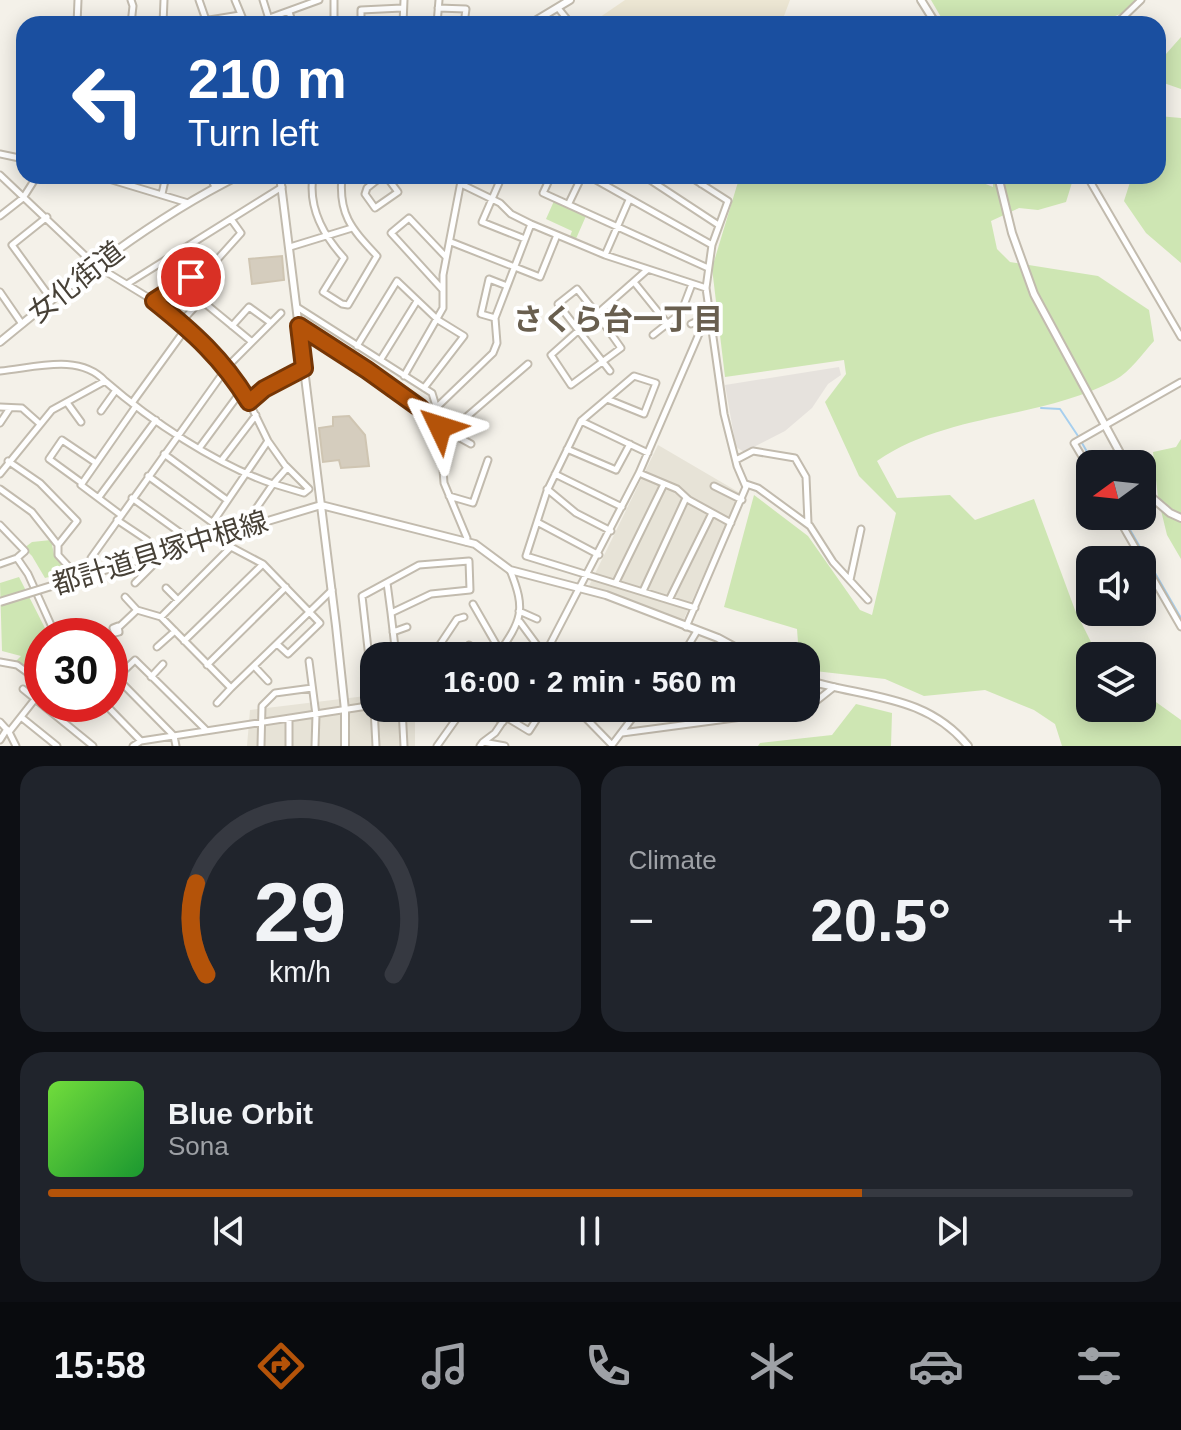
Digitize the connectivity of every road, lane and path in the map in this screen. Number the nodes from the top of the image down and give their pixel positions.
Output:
1 (235, 0) edge
2 (294, 0) edge
3 (319, 0) edge
4 (404, 0) edge
5 (439, 0) edge
6 (464, 0) edge
7 (570, 0) edge
8 (1141, 0) edge
9 (402, 8) junction
10 (438, 8) junction
11 (558, 8) junction
12 (297, 9) junction
13 (462, 9) junction
14 (289, 12) junction
15 (240, 15) joint
16 (233, 16) edge
17 (278, 16) edge
18 (290, 16) edge
19 (361, 16) edge
20 (402, 16) edge
21 (438, 16) edge
22 (465, 16) edge
23 (544, 16) edge
24 (564, 16) edge
25 (1124, 16) edge
26 (0, 175) edge
27 (32, 184) edge
28 (131, 184) edge
29 (164, 184) edge
30 (214, 184) edge
31 (221, 184) edge
32 (281, 184) edge
33 (313, 184) edge
34 (342, 184) edge
35 (373, 184) edge
36 (391, 184) edge
37 (461, 184) joint
38 (498, 184) edge
39 (547, 184) edge
40 (578, 184) edge
41 (602, 184) edge
42 (656, 184) edge
43 (701, 184) edge
44 (1000, 184) edge
45 (1092, 184) edge
46 (215, 187) junction
47 (282, 187) junction
48 (162, 194) junction
49 (23, 198) junction
50 (490, 199) junction
51 (629, 200) junction
52 (188, 203) junction
53 (569, 203) junction
54 (0, 216) edge
55 (47, 217) junction
56 (231, 219) junction
57 (531, 224) junction
58 (717, 224) junction
59 (352, 228) junction
60 (616, 228) junction
61 (557, 235) junction
62 (325, 236) junction
63 (525, 239) junction
64 (451, 242) junction
65 (712, 245) junction
66 (290, 247) junction
67 (605, 255) junction
68 (446, 257) junction
69 (95, 265) junction
70 (209, 265) junction
71 (514, 267) junction
72 (708, 268) junction
73 (648, 270) junction
74 (634, 282) junction
75 (127, 284) junction
76 (692, 284) junction
77 (507, 286) junction
78 (706, 288) junction
79 (442, 289) junction
80 (0, 292) edge
81 (52, 300) junction
82 (201, 300) junction
83 (154, 301) junction
84 (417, 301) junction
85 (297, 307) junction
86 (281, 313) dead end
87 (597, 314) junction
88 (707, 314) junction
89 (495, 318) junction
90 (438, 320) junction
91 (181, 322) junction
92 (271, 323) junction
93 (667, 323) junction
94 (22, 324) junction
95 (691, 324) dead end
96 (232, 326) junction
97 (299, 326) junction
98 (187, 327) junction
99 (578, 331) junction
100 (653, 335) dead end
101 (1181, 337) edge
102 (0, 342) edge
103 (252, 342) junction
104 (357, 346) junction
105 (381, 359) junction
106 (602, 362) junction
107 (528, 364) dead end
108 (228, 366) junction
109 (304, 368) junction
110 (0, 371) edge
111 (610, 371) dead end
112 (404, 376) junction
113 (105, 381) junction
114 (1181, 382) edge
115 (424, 388) junction
116 (116, 390) junction
117 (242, 390) junction
118 (607, 399) junction
119 (249, 402) junction
120 (67, 404) junction
121 (134, 404) junction
122 (0, 407) edge
123 (10, 407) junction
124 (437, 407) junction
125 (101, 411) dead end
126 (256, 415) junction
127 (156, 420) junction
128 (581, 421) junction
129 (81, 422) dead end
130 (0, 423) edge
131 (40, 424) junction
132 (1105, 424) junction
133 (440, 427) junction
134 (449, 432) junction
135 (178, 434) junction
136 (268, 441) junction
137 (471, 444) dead end
138 (630, 444) junction
139 (200, 447) junction
140 (567, 449) junction
141 (1078, 450) edge
142 (1119, 450) edge
143 (648, 453) junction
144 (164, 454) junction
145 (488, 460) dead end
146 (8, 461) junction
147 (221, 461) junction
148 (735, 461) junction
149 (96, 463) junction
150 (286, 466) junction
151 (639, 473) junction
152 (0, 474) edge
153 (243, 474) junction
154 (555, 474) junction
155 (148, 476) junction
156 (82, 483) junction
157 (273, 484) junction
158 (664, 484) junction
159 (745, 484) junction
160 (714, 486) dead end
161 (0, 489) edge
162 (547, 489) junction
163 (448, 496) junction
164 (99, 497) junction
165 (132, 498) junction
166 (686, 498) junction
167 (227, 500) junction
168 (742, 500) junction
169 (1156, 501) edge
170 (321, 505) junction
171 (623, 507) junction
172 (253, 513) dead end
173 (712, 513) junction
174 (119, 518) junction
175 (1181, 518) edge
176 (537, 522) junction
177 (213, 523) junction
178 (731, 523) junction
179 (808, 524) junction
180 (0, 525) edge
181 (861, 529) dead end
182 (1125, 530) edge
183 (611, 531) junction
184 (221, 534) junction
185 (466, 542) junction
186 (188, 544) junction
187 (58, 545) junction
188 (231, 547) junction
189 (155, 555) junction
190 (599, 555) junction
191 (17, 558) junction
192 (0, 564) edge
193 (263, 564) junction
194 (510, 570) junction
195 (95, 573) junction
196 (589, 574) junction
197 (79, 578) junction
198 (850, 580) junction
199 (387, 582) junction
200 (616, 582) junction
201 (135, 583) dead end
202 (286, 587) junction
203 (166, 588) dead end
204 (332, 590) junction
205 (581, 590) junction
206 (643, 591) junction
207 (125, 597) dead end
208 (178, 600) junction
209 (669, 600) junction
210 (868, 600) dead end
211 (0, 602) edge
212 (473, 604) dead end
213 (695, 608) junction
214 (137, 610) junction
215 (310, 611) junction
216 (519, 611) junction
217 (391, 613) junction
218 (161, 617) junction
219 (464, 617) dead end
220 (48, 618) edge
221 (128, 618) edge
222 (537, 619) dead end
223 (520, 622) junction
224 (407, 627) dead end
225 (686, 627) junction
226 (1181, 627) edge
227 (175, 631) junction
228 (697, 631) junction
229 (393, 632) junction
230 (184, 641) junction
231 (367, 642) edge
232 (394, 642) edge
233 (442, 642) edge
234 (493, 642) edge
235 (507, 642) edge
236 (535, 642) edge
237 (553, 642) edge
238 (690, 642) edge
239 (725, 642) edge
240 (277, 644) junction
241 (157, 647) dead end
242 (309, 661) dead end
243 (0, 662) edge
244 (163, 664) dead end
245 (207, 665) junction
246 (128, 666) edge
247 (254, 666) junction
248 (24, 670) edge
249 (151, 677) junction
250 (268, 681) dead end
251 (820, 684) edge
252 (834, 687) junction
253 (231, 688) junction
254 (312, 688) junction
255 (128, 690) edge
256 (820, 698) edge
257 (217, 703) dead end
258 (360, 707) edge
259 (345, 710) junction
260 (24, 713) edge
261 (316, 715) junction
262 (21, 717) junction
263 (289, 719) junction
264 (0, 722) edge
265 (63, 722) edge
266 (123, 722) edge
267 (375, 722) edge
268 (403, 722) edge
269 (454, 722) edge
270 (502, 722) edge
271 (510, 722) edge
272 (535, 722) edge
273 (589, 722) edge
274 (630, 722) edge
275 (704, 722) edge
276 (261, 724) junction
277 (8, 730) junction
278 (207, 731) junction
279 (622, 733) junction
280 (174, 736) junction
281 (0, 740) edge
282 (141, 741) junction
283 (15, 743) edge
284 (482, 744) edge
285 (22, 746) edge
286 (57, 746) edge
287 (93, 746) edge
288 (133, 746) edge
289 (176, 746) edge
290 (261, 746) edge
291 (289, 746) edge
292 (315, 746) edge
293 (345, 746) edge
294 (376, 746) edge
295 (404, 746) edge
296 (437, 746) edge
297 (505, 746) edge
298 (612, 746) edge
299 (968, 746) edge

1 - 15 street
2 - 12 street
3 - 12 street
4 - 9 street
5 - 10 street
6 - 13 street
7 - 11 street
8 - 25 street
9 - 19 street
9 - 20 street
10 - 13 street
10 - 21 street
11 - 23 street
11 - 24 street
12 - 14 street
13 - 22 street
14 - 17 street
14 - 18 street
15 - 16 street
26 - 49 street
27 - 49 street
28 - 48 street
29 - 48 street
30 - 46 street
31 - 46 street, 女化街道
32 - 47 street
33 - 62 street
34 - 59 street
35 - 36 street
37 - 50 street
37 - 64 street
38 - 50 street
39 - 53 street
40 - 53 street
41 - 51 street
42 - 58 street
43 - 58 street
44 - 132 street
45 - 101 street
46 - 52 street, 女化街道
47 - 56 street
47 - 66 street
48 - 52 street
49 - 54 street
49 - 55 street
50 - 57 street
50 - 63 street
51 - 60 street
51 - 65 street
52 - 69 street, 女化街道
53 - 60 street
55 - 69 street
55 - 81 street
56 - 70 street
56 - 75 street
57 - 61 street
57 - 63 street
58 - 65 street
59 - 62 street
59 - 62 street
60 - 67 street
60 - 72 street
61 - 67 street
61 - 71 street
62 - 66 street
63 - 71 street
64 - 68 street
64 - 71 street
65 - 72 street
66 - 85 street
67 - 73 street
68 - 79 street
68 - 79 street
69 - 75 street
69 - 81 street, 女化街道
70 - 82 street
70 - 83 street
71 - 77 street
72 - 78 street
73 - 74 street
73 - 76 street
74 - 87 street
74 - 93 street
75 - 83 street
76 - 78 street
76 - 93 street
77 - 89 street
77 - 89 street
78 - 88 street
79 - 90 street
80 - 94 street
81 - 94 street, 女化街道
82 - 91 street
82 - 96 street
83 - 91 street
84 - 90 street
84 - 104 street
84 - 105 street
85 - 97 street
85 - 104 street
86 - 92 street
87 - 99 street
87 - 99 street
87 - 106 street
88 - 95 street
88 - 143 street
88 - 148 street
89 - 124 street
90 - 112 street
90 - 115 street
91 - 98 street
92 - 96 street
92 - 103 street
93 - 100 street
94 - 102 street, 女化街道
96 - 103 street
97 - 109 street
97 - 133 street
98 - 108 street
98 - 121 street
99 - 106 street
99 - 106 street
103 - 108 street
104 - 105 street
105 - 112 street
106 - 111 street
107 - 134 street
108 - 117 street
108 - 135 street
109 - 119 street
109 - 170 street
110 - 113 street
112 - 115 street
113 - 116 street
113 - 120 street
114 - 132 street
115 - 124 street
116 - 121 street
116 - 125 street
117 - 119 street
117 - 139 street
118 - 118 street
118 - 128 street
119 - 126 street
120 - 129 street
120 - 131 street
121 - 127 street
121 - 149 street
122 - 123 street
123 - 130 street
123 - 131 street
124 - 133 street
126 - 136 street
126 - 147 street
127 - 135 street
127 - 164 street
128 - 138 street
128 - 140 street
131 - 146 street
132 - 141 street
132 - 142 street
133 - 134 street
133 - 163 street
134 - 137 street
135 - 139 street
135 - 144 street
136 - 150 street
136 - 153 street
138 - 140 street
138 - 143 street
139 - 147 street
140 - 154 street
143 - 151 street
144 - 155 street
144 - 167 street
145 - 163 street
146 - 152 street
146 - 187 street
147 - 153 street
148 - 159 street
148 - 179 street
149 - 156 street
149 - 156 street
150 - 157 street
150 - 157 street
151 - 158 street
151 - 171 street
153 - 157 street
153 - 167 street
154 - 162 street
154 - 171 street
155 - 165 street
155 - 177 street
156 - 164 street
157 - 172 street
158 - 166 street
158 - 200 street
159 - 168 street
159 - 179 street
160 - 168 street
161 - 187 street
162 - 176 street
162 - 183 street
163 - 185 street
164 - 174 street
165 - 174 street
165 - 186 street
166 - 173 street
166 - 206 street
167 - 177 street
168 - 178 street
169 - 175 street
170 - 184 street, 都計道貝塚中根線
170 - 185 street
170 - 204 street
171 - 183 street
173 - 178 street
173 - 209 street
174 - 189 street
174 - 195 street
176 - 190 street
176 - 196 street
177 - 184 street
178 - 213 street
179 - 198 street
180 - 191 street
181 - 198 street
182 - 226 street
183 - 190 street
184 - 186 street, 都計道貝塚中根線
184 - 188 street
185 - 194 street
186 - 189 street, 都計道貝塚中根線
187 - 197 street
188 - 193 street
188 - 208 street
189 - 195 street, 都計道貝塚中根線
189 - 201 street
190 - 196 street
191 - 192 street
191 - 220 street
193 - 202 street
193 - 230 street
194 - 205 street
194 - 216 street
195 - 197 street, 都計道貝塚中根線
196 - 200 street
196 - 205 street
197 - 211 street, 都計道貝塚中根線, bridge
198 - 210 street
199 - 217 street
199 - 217 street
199 - 231 street
200 - 206 street
202 - 215 street
202 - 245 street
203 - 208 street
204 - 215 street
204 - 259 street
205 - 225 street
205 - 237 street
206 - 209 street
207 - 214 street
208 - 218 street
209 - 213 street
212 - 234 street
213 - 225 street
214 - 218 street
214 - 221 street
215 - 240 street
215 - 240 street
216 - 222 street
216 - 223 street
217 - 229 street
218 - 227 street
219 - 233 street
223 - 235 street
223 - 236 street
224 - 229 street
225 - 228 street
227 - 230 street
227 - 241 street
228 - 238 street
228 - 239 street
229 - 232 street
230 - 245 street
240 - 247 street
242 - 254 street
243 - 248 street
244 - 249 street
245 - 253 street
246 - 249 street
247 - 250 street
247 - 253 street
249 - 278 street
251 - 252 street
252 - 256 street
252 - 299 street
253 - 257 street
254 - 261 street
254 - 276 street
255 - 280 street
258 - 259 street
259 - 261 street
259 - 293 street
260 - 262 street
261 - 263 street
261 - 292 street
262 - 277 street
262 - 286 street
263 - 276 street
263 - 291 street
264 - 277 street
265 - 287 street
266 - 282 street
267 - 294 street
268 - 295 street
269 - 296 street
270 - 284 street
271 - 272 street
273 - 298 street
274 - 279 street
275 - 279 street
276 - 278 street
276 - 290 street
277 - 281 street
277 - 283 street
278 - 280 street
279 - 298 street
280 - 282 street
280 - 289 street
282 - 288 street
283 - 285 street
284 - 297 street

